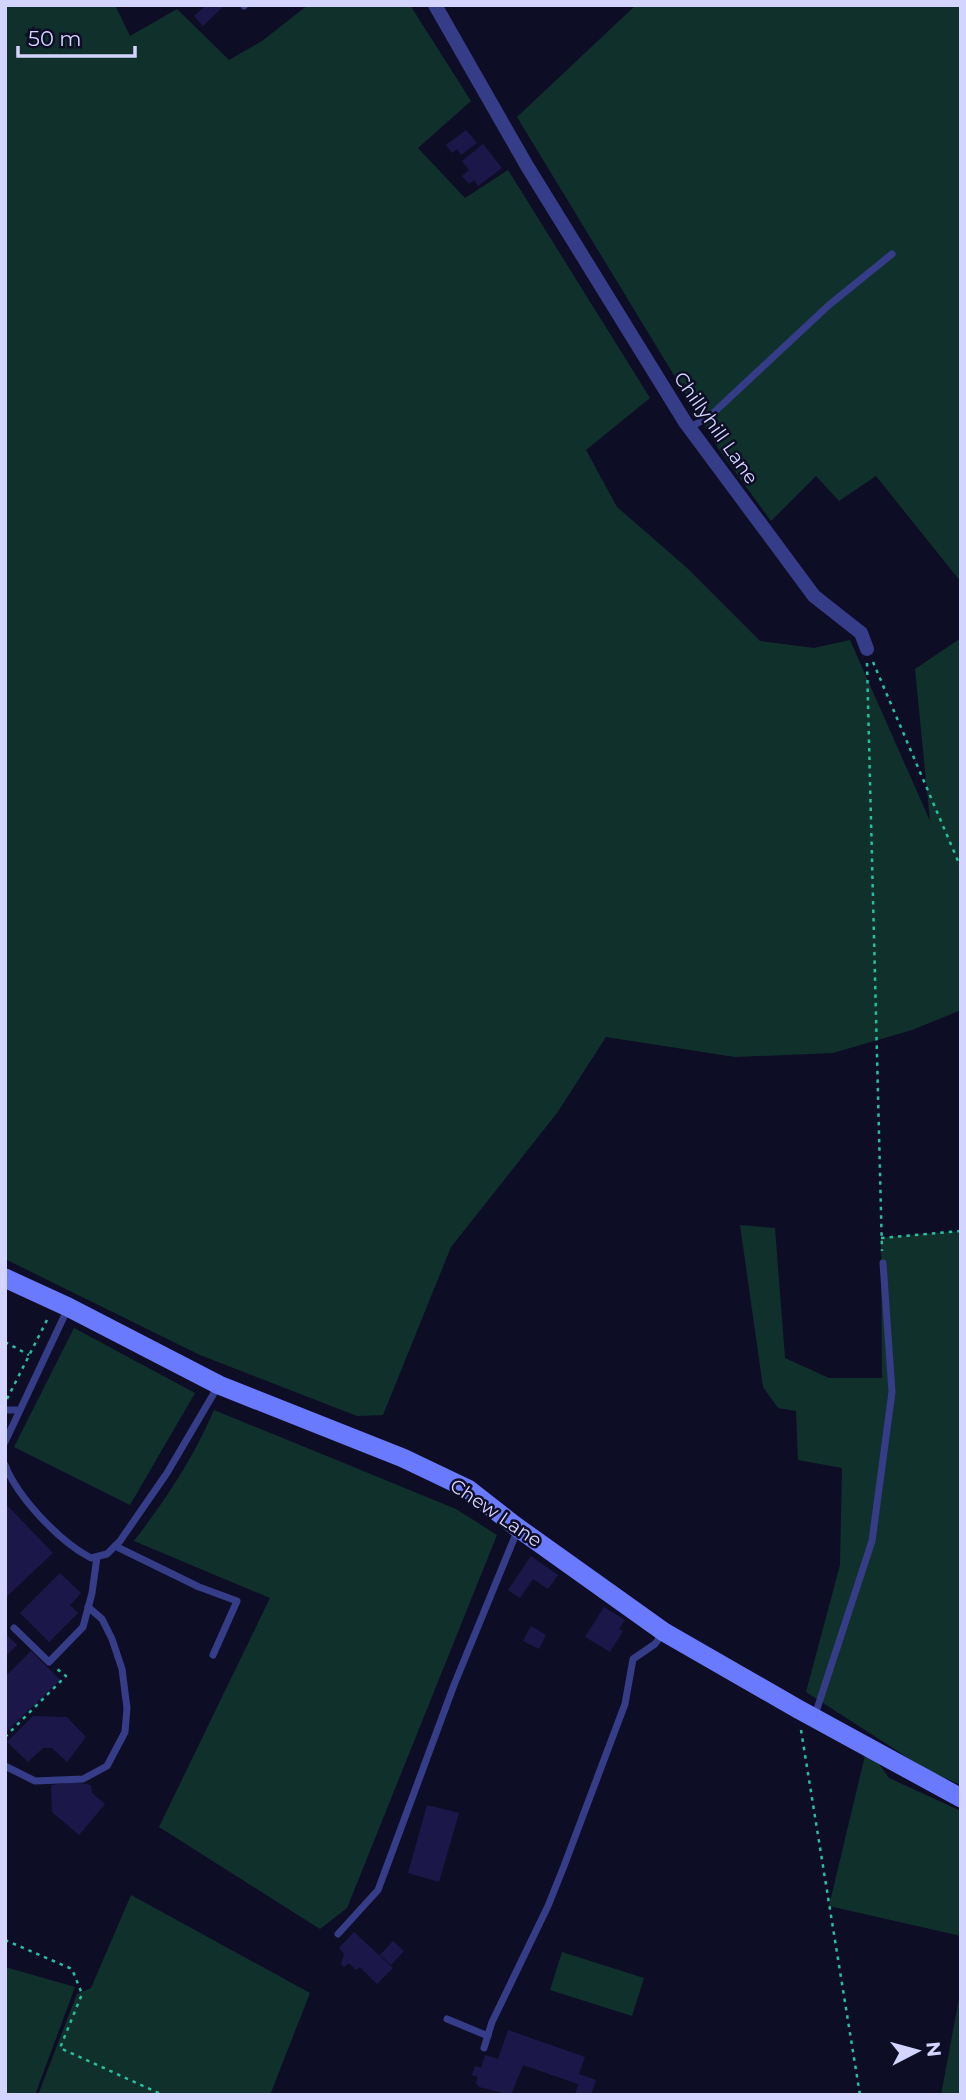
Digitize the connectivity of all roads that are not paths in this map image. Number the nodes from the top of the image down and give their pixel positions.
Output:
1 (435, 5) edge
2 (892, 254) dead end
3 (689, 428) junction
4 (867, 649) road end
5 (883, 1263) road end
6 (5, 1278) edge
7 (62, 1304) junction
8 (219, 1385) junction
9 (5, 1410) edge
10 (19, 1410) junction
11 (5, 1442) edge
12 (5, 1465) edge
13 (519, 1529) junction
14 (115, 1546) junction
15 (97, 1557) junction
16 (88, 1607) junction
17 (14, 1628) dead end
18 (664, 1632) junction
19 (213, 1654) dead end
20 (806, 1714) junction
21 (5, 1766) edge
22 (961, 1798) edge
23 (338, 1934) dead end
24 (447, 2019) dead end
25 (488, 2036) junction
26 (484, 2048) dead end

1 - 3 street, Chillyhill Lane
2 - 3 lane
3 - 4 street, Chillyhill Lane
5 - 20 lane
6 - 7 main road, Chew Lane
7 - 8 main road, Chew Lane
7 - 10 lane
8 - 13 main road, Chew Lane
8 - 14 lane
9 - 10 lane
10 - 11 lane
12 - 15 lane
13 - 18 main road, Chew Lane
13 - 23 lane
14 - 15 lane
14 - 19 lane
15 - 16 lane
16 - 17 lane
16 - 21 lane
18 - 20 main road, Chew Lane
18 - 25 lane
20 - 22 main road, Chew Lane
24 - 25 lane
25 - 26 lane

